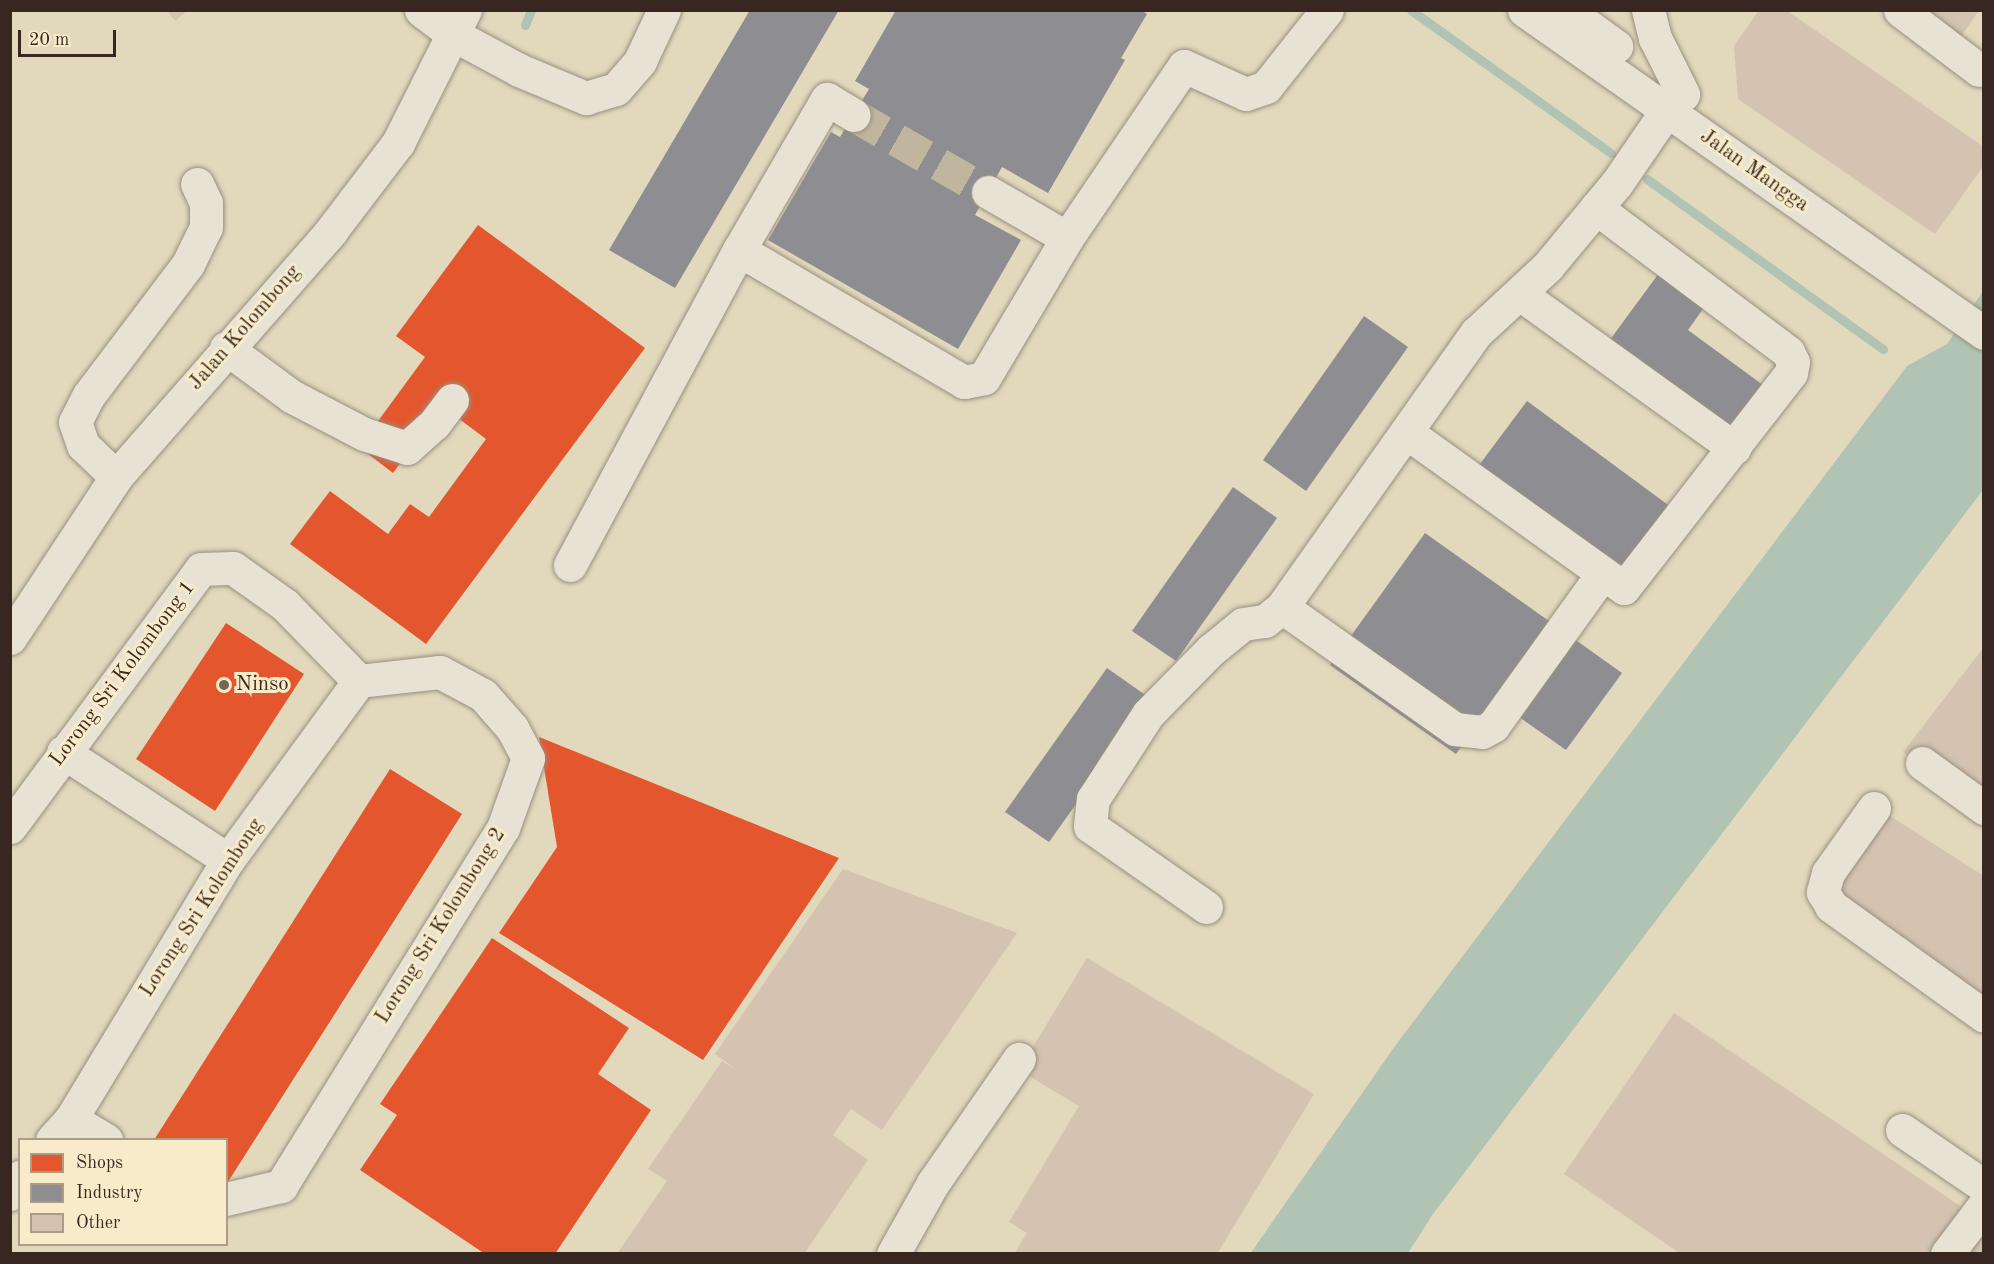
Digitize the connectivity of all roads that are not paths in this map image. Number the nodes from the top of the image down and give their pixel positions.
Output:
1 (421, 10) edge
2 (663, 10) edge
3 (1327, 10) edge
4 (1524, 10) edge
5 (1566, 10) edge
6 (1648, 10) edge
7 (1900, 10) edge
8 (459, 23) edge
9 (1592, 29) edge
10 (1979, 70) dead end
11 (1675, 102) junction
12 (854, 115) tunnel mouth
13 (197, 184) dead end
14 (988, 192) tunnel mouth
15 (1596, 208) junction
16 (1067, 238) junction
17 (739, 250) junction
18 (1912, 270) junction
19 (1520, 294) junction
20 (1983, 309) edge
21 (1983, 333) edge
22 (226, 348) junction
23 (452, 400) dead end
24 (1406, 432) junction
25 (1734, 448) junction
26 (116, 477) junction
27 (570, 565) dead end
28 (1603, 573) junction
29 (1282, 607) junction
30 (10, 638) edge
31 (359, 681) junction
32 (63, 752) junction
33 (1922, 763) dead end
34 (1983, 807) edge
35 (1874, 808) dead end
36 (10, 827) edge
37 (228, 861) junction
38 (1206, 908) dead end
39 (1983, 1016) edge
40 (1018, 1059) dead end
41 (61, 1129) edge
42 (1902, 1130) dead end
43 (98, 1138) edge
44 (18, 1180) edge
45 (1983, 1186) edge
46 (10, 1194) edge
47 (228, 1199) edge
48 (1983, 1205) edge
49 (893, 1254) edge
50 (1947, 1254) edge

1 - 8 street
2 - 8 street
3 - 16 street
4 - 9 street, Jalan Mangga
5 - 9 street, Jalan Mangga
6 - 11 street
7 - 10 street
8 - 22 street, Jalan Kolombong
9 - 11 street, Jalan Mangga
11 - 15 street
11 - 18 street, Jalan Mangga
12 - 17 street
13 - 26 street
14 - 16 street
15 - 19 street
15 - 25 street
16 - 17 street
17 - 27 street
18 - 20 street, Jalan Mangga
18 - 21 street, Jalan Mangga
19 - 24 street
19 - 25 street
22 - 23 street
22 - 26 street, Jalan Kolombong
24 - 28 street
24 - 29 street
25 - 28 street
26 - 30 street, Jalan Kolombong
28 - 29 street
29 - 38 street
31 - 32 street, Lorong Sri Kolombong 1
31 - 37 street, Lorong Sri Kolombong
31 - 47 street, Lorong Sri Kolombong 2
32 - 36 street, Lorong Sri Kolombong 1
32 - 37 street
33 - 34 street
35 - 39 street
37 - 41 street, Lorong Sri Kolombong
40 - 49 street
41 - 43 street
42 - 45 street
44 - 46 street
48 - 50 street

